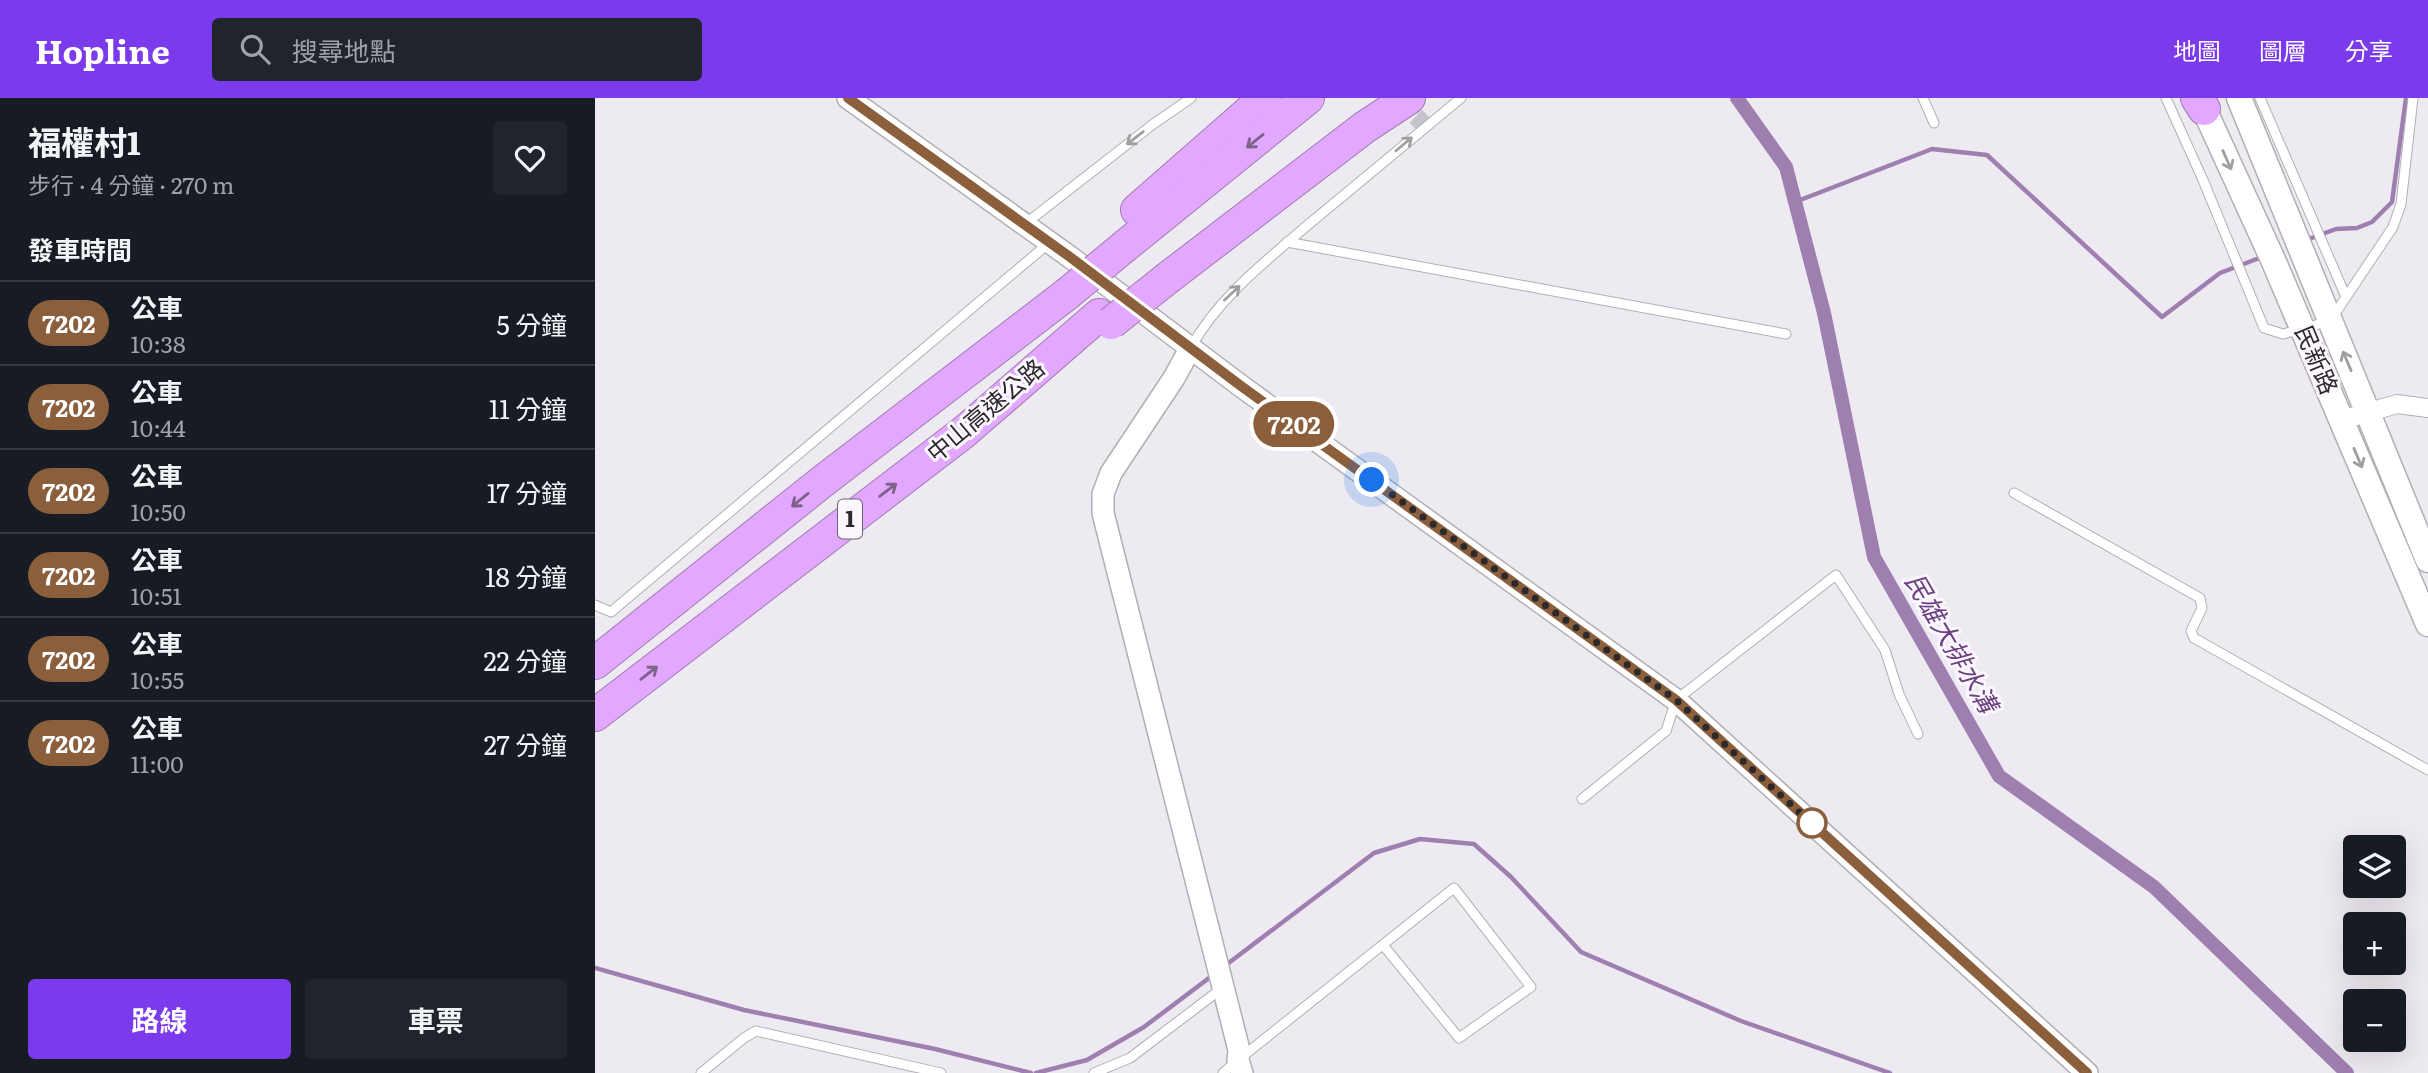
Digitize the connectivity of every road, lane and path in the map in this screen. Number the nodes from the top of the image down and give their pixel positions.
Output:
1 (848, 98) edge
2 (1191, 98) edge
3 (1265, 98) edge
4 (1308, 98) edge
5 (1370, 98) edge
6 (1409, 98) edge
7 (1461, 98) edge
8 (1923, 98) edge
9 (2166, 98) edge
10 (2239, 98) edge
11 (2260, 98) edge
12 (2415, 100) edge
13 (2200, 102) edge
14 (1934, 122) dead end
15 (1023, 225) junction
16 (1117, 241) junction
17 (1287, 242) junction
18 (1049, 243) junction
19 (1163, 273) junction
20 (2346, 297) junction
21 (2330, 321) junction
22 (2302, 329) junction
23 (1786, 334) dead end
24 (1191, 347) junction
25 (2428, 408) edge
26 (2368, 411) junction
27 (2342, 420) junction
28 (2014, 493) dead end
29 (2428, 560) edge
30 (595, 605) edge
31 (2428, 624) edge
32 (595, 663) edge
33 (1676, 700) junction
34 (595, 715) edge
35 (1917, 734) dead end
36 (2428, 770) edge
37 (1583, 799) dead end
38 (1383, 945) junction
39 (1220, 977) junction
40 (1234, 1069) edge
41 (701, 1073) edge
42 (941, 1073) edge
43 (1094, 1073) edge
44 (2087, 1073) edge

1 - 15 street
2 -> 15 lane
3 - 16 highway
4 -> 16 highway
5 - 19 highway, 中山高速公路 / 1
6 - 19 highway
17 -> 7 lane
8 - 14 lane
9 - 22 lane
10 - 21 main road, 民新路
11 - 20 lane
12 - 20 lane
13 -> 22 main road, 民新路
15 - 18 street
16 -> 32 highway, 中山高速公路 / 1
17 - 23 lane
24 -> 17 lane
18 - 24 street
18 - 30 lane
34 -> 19 highway, 中山高速公路 / 1
20 - 21 lane
21 - 22 lane
26 -> 21 main road, 民新路
22 - 27 main road, 民新路
24 - 33 street
24 - 39 street
25 - 26 street
26 - 27 street
26 - 29 main road, 民新路
27 -> 31 main road, 民新路
28 - 36 lane
33 - 35 lane
33 - 37 lane
33 - 44 street
38 - 38 lane
38 - 40 lane
39 - 40 street
39 - 43 lane
41 - 42 lane

